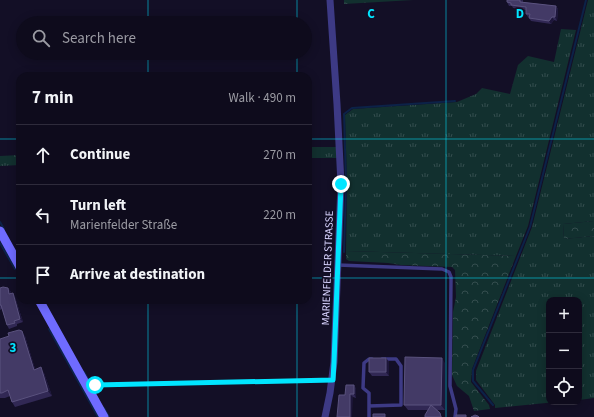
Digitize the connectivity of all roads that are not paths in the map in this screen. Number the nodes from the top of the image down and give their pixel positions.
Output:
1 (330, 0) edge
2 (0, 231) edge
3 (16, 260) edge
4 (338, 265) junction
5 (41, 304) edge
6 (333, 380) junction
7 (88, 388) junction
8 (369, 406) junction
9 (104, 417) edge
10 (324, 417) edge
11 (369, 417) edge
12 (455, 417) edge

1 - 4 street, MARIENFELDER STRASSE
2 - 3 main road
4 - 6 street, MARIENFELDER STRASSE
4 - 12 lane
5 - 7 main road
6 - 7 lane
6 - 10 street, MARIENFELDER STRASSE
7 - 9 main road
8 - 8 lane
8 - 11 lane

